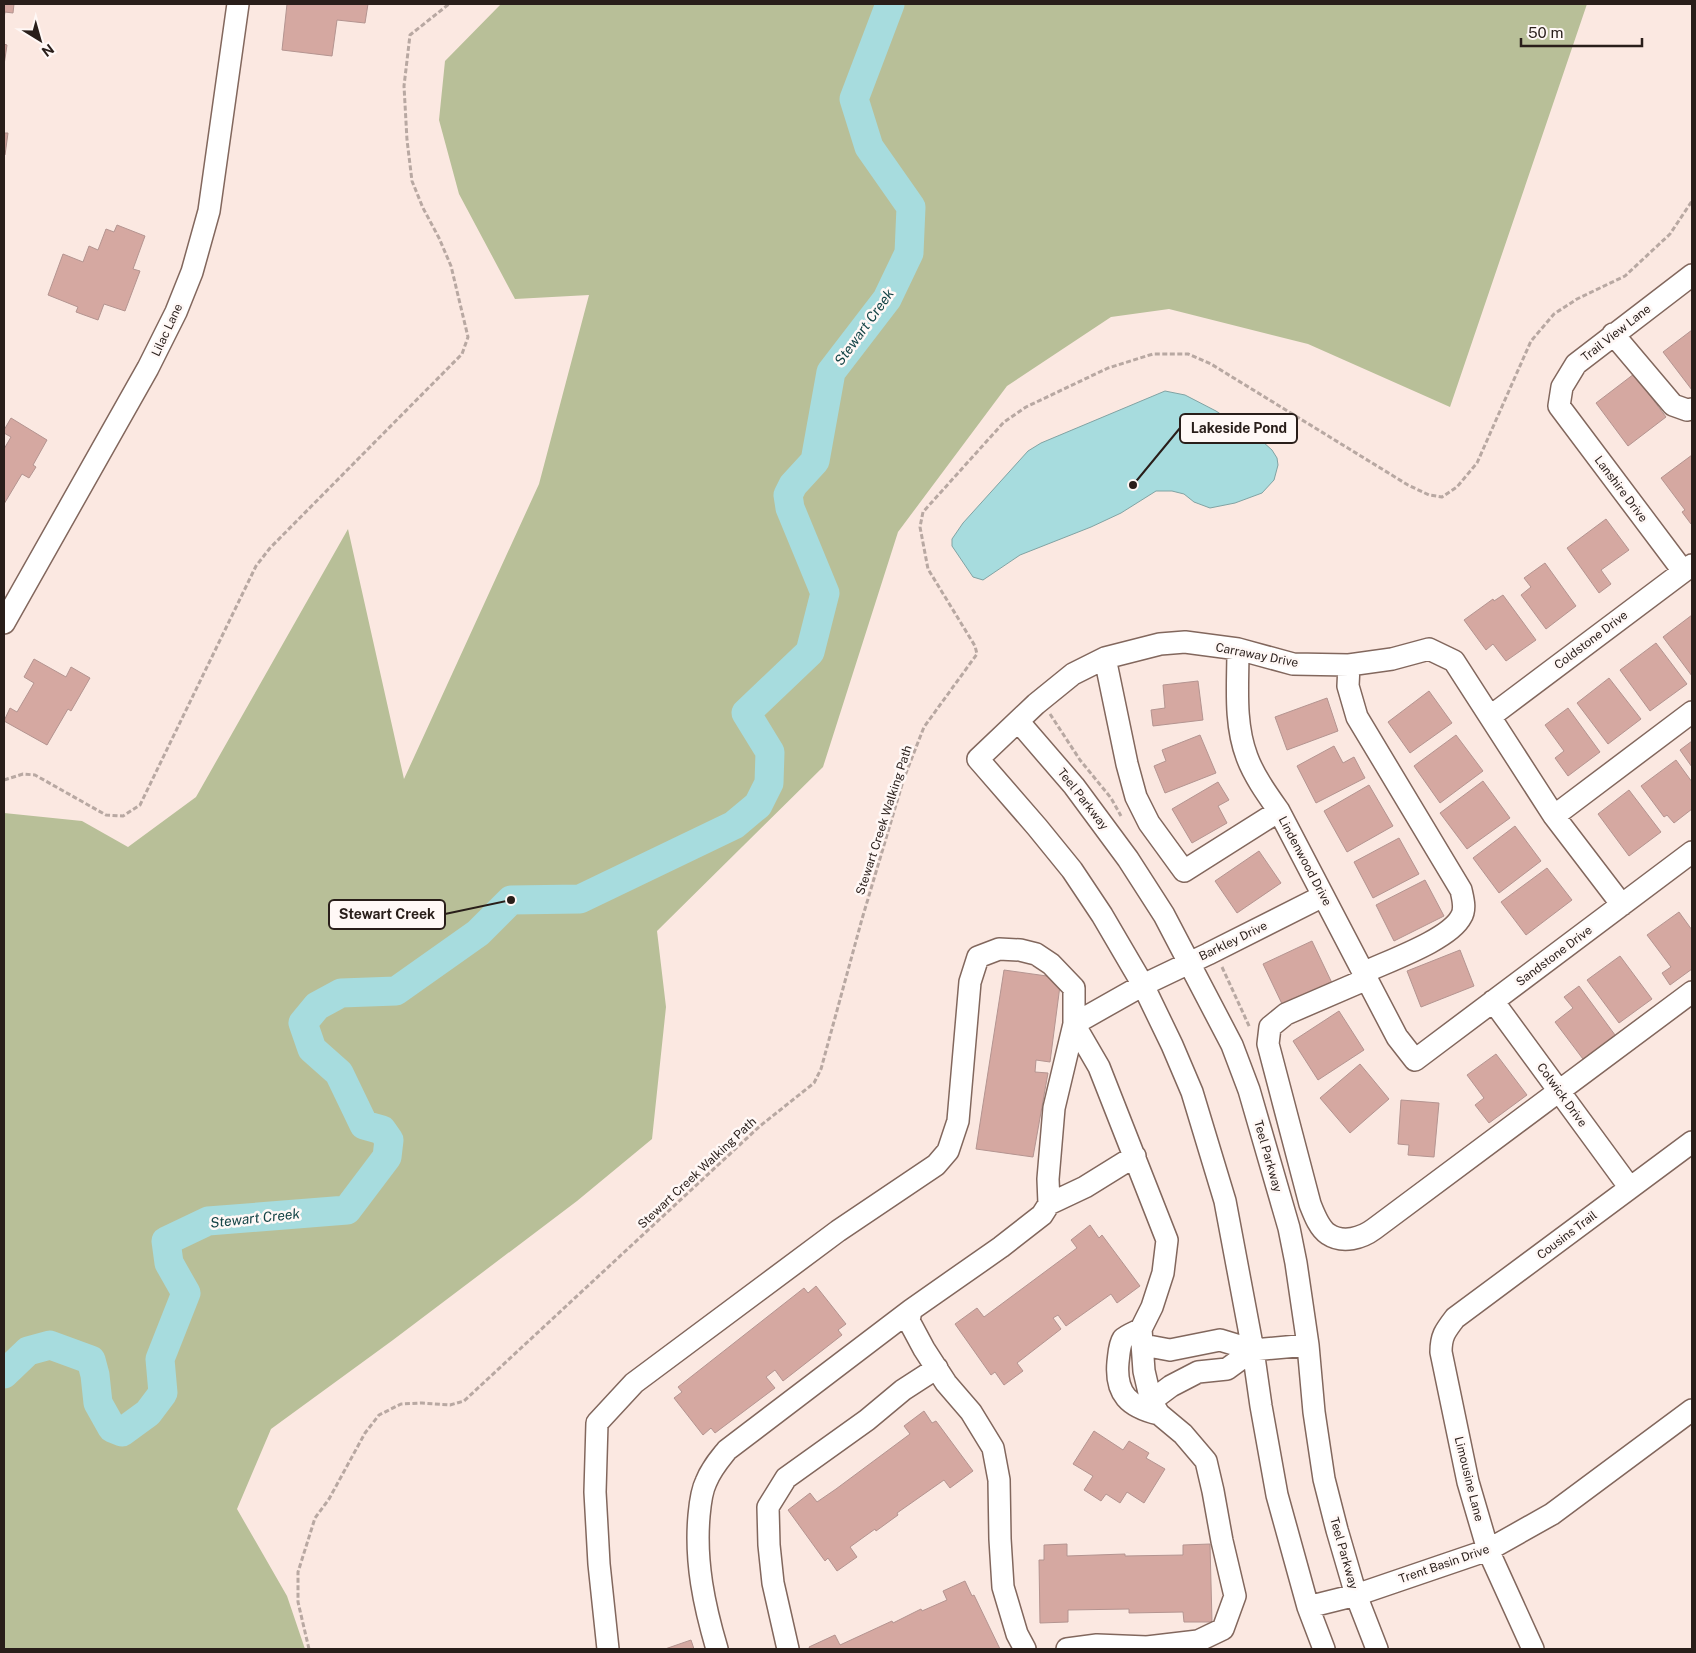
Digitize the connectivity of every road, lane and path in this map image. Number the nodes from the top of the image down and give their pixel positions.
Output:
1 (238, 4) edge
2 (449, 4) edge
3 (1692, 200) edge
4 (1692, 275) edge
5 (1613, 334) junction
6 (1559, 406) joint
7 (1692, 409) edge
8 (1688, 568) edge
9 (4, 623) edge
10 (1238, 649) junction
11 (1105, 658) junction
12 (1349, 665) junction
13 (1692, 712) edge
14 (1491, 716) junction
15 (1018, 721) junction
16 (4, 780) edge
17 (1278, 811) junction
18 (1554, 816) junction
19 (1692, 852) edge
20 (1323, 896) junction
21 (1622, 905) junction
22 (1190, 962) junction
23 (1365, 976) junction
24 (1142, 985) junction
25 (1692, 992) edge
26 (1493, 1001) junction
27 (1074, 1024) junction
28 (1415, 1060) joint
29 (1560, 1092) junction
30 (1692, 1142) edge
31 (1135, 1156) junction
32 (1630, 1188) junction
33 (1049, 1204) junction
34 (911, 1310) junction
35 (1444, 1331) joint
36 (1142, 1337) junction
37 (1308, 1345) junction
38 (1253, 1350) junction
39 (936, 1368) junction
40 (1155, 1407) junction
41 (1692, 1410) edge
42 (1488, 1550) junction
43 (1356, 1594) junction
44 (1308, 1607) junction
45 (309, 1649) edge
46 (608, 1649) edge
47 (717, 1649) edge
48 (788, 1649) edge
49 (1025, 1649) edge
50 (1067, 1649) edge
51 (1324, 1649) edge
52 (1377, 1649) edge
53 (1534, 1649) edge

1 - 9 street, Lilac Lane
2 - 16 path
3 - 45 path, Stewart Creek Walking Path
4 - 5 street, Trail View Lane
5 - 6 street, Trail View Lane
5 - 7 street
6 - 8 street, Lanshire Drive
8 - 14 street, Coldstone Drive
10 - 11 street, Carraway Drive
10 - 12 street, Carraway Drive
10 - 17 street, Lindenwood Drive
11 - 15 street, Carraway Drive
11 - 17 street
12 - 14 street, Carraway Drive
12 - 23 street
13 - 18 street
14 - 18 street, Carraway Drive
15 - 22 street, Teel Parkway
15 - 24 street, Carraway Drive
17 - 20 street, Lindenwood Drive
18 - 21 street, Carraway Drive
19 - 21 street, Sandstone Drive
20 - 22 street, Barkley Drive
20 - 23 street, Lindenwood Drive
21 - 26 street, Sandstone Drive
22 - 24 street, Barkley Drive
22 - 37 street, Teel Parkway
23 - 28 street, Lindenwood Drive
23 - 29 street
24 - 27 street, Barkley Drive
24 - 38 street
25 - 29 street
26 - 28 street, Sandstone Drive
26 - 29 street, Colwick Drive
27 - 31 street
27 - 33 street
27 - 46 street
29 - 32 street, Colwick Drive
30 - 32 street, Cousins Trail
31 - 33 street
31 - 36 street
32 - 35 street, Cousins Trail
33 - 34 street
34 - 39 street
34 - 47 street
35 - 42 street, Limousine Lane
36 - 38 street
36 - 40 street
37 - 38 street
37 - 43 street, Teel Parkway
38 - 40 street
38 - 44 street
39 - 48 street
39 - 49 street
40 - 50 street
41 - 42 street, Trent Basin Drive
42 - 43 street, Trent Basin Drive
42 - 53 street, Limousine Lane
43 - 44 street, Trent Basin Drive
43 - 52 street, Teel Parkway
44 - 51 street

